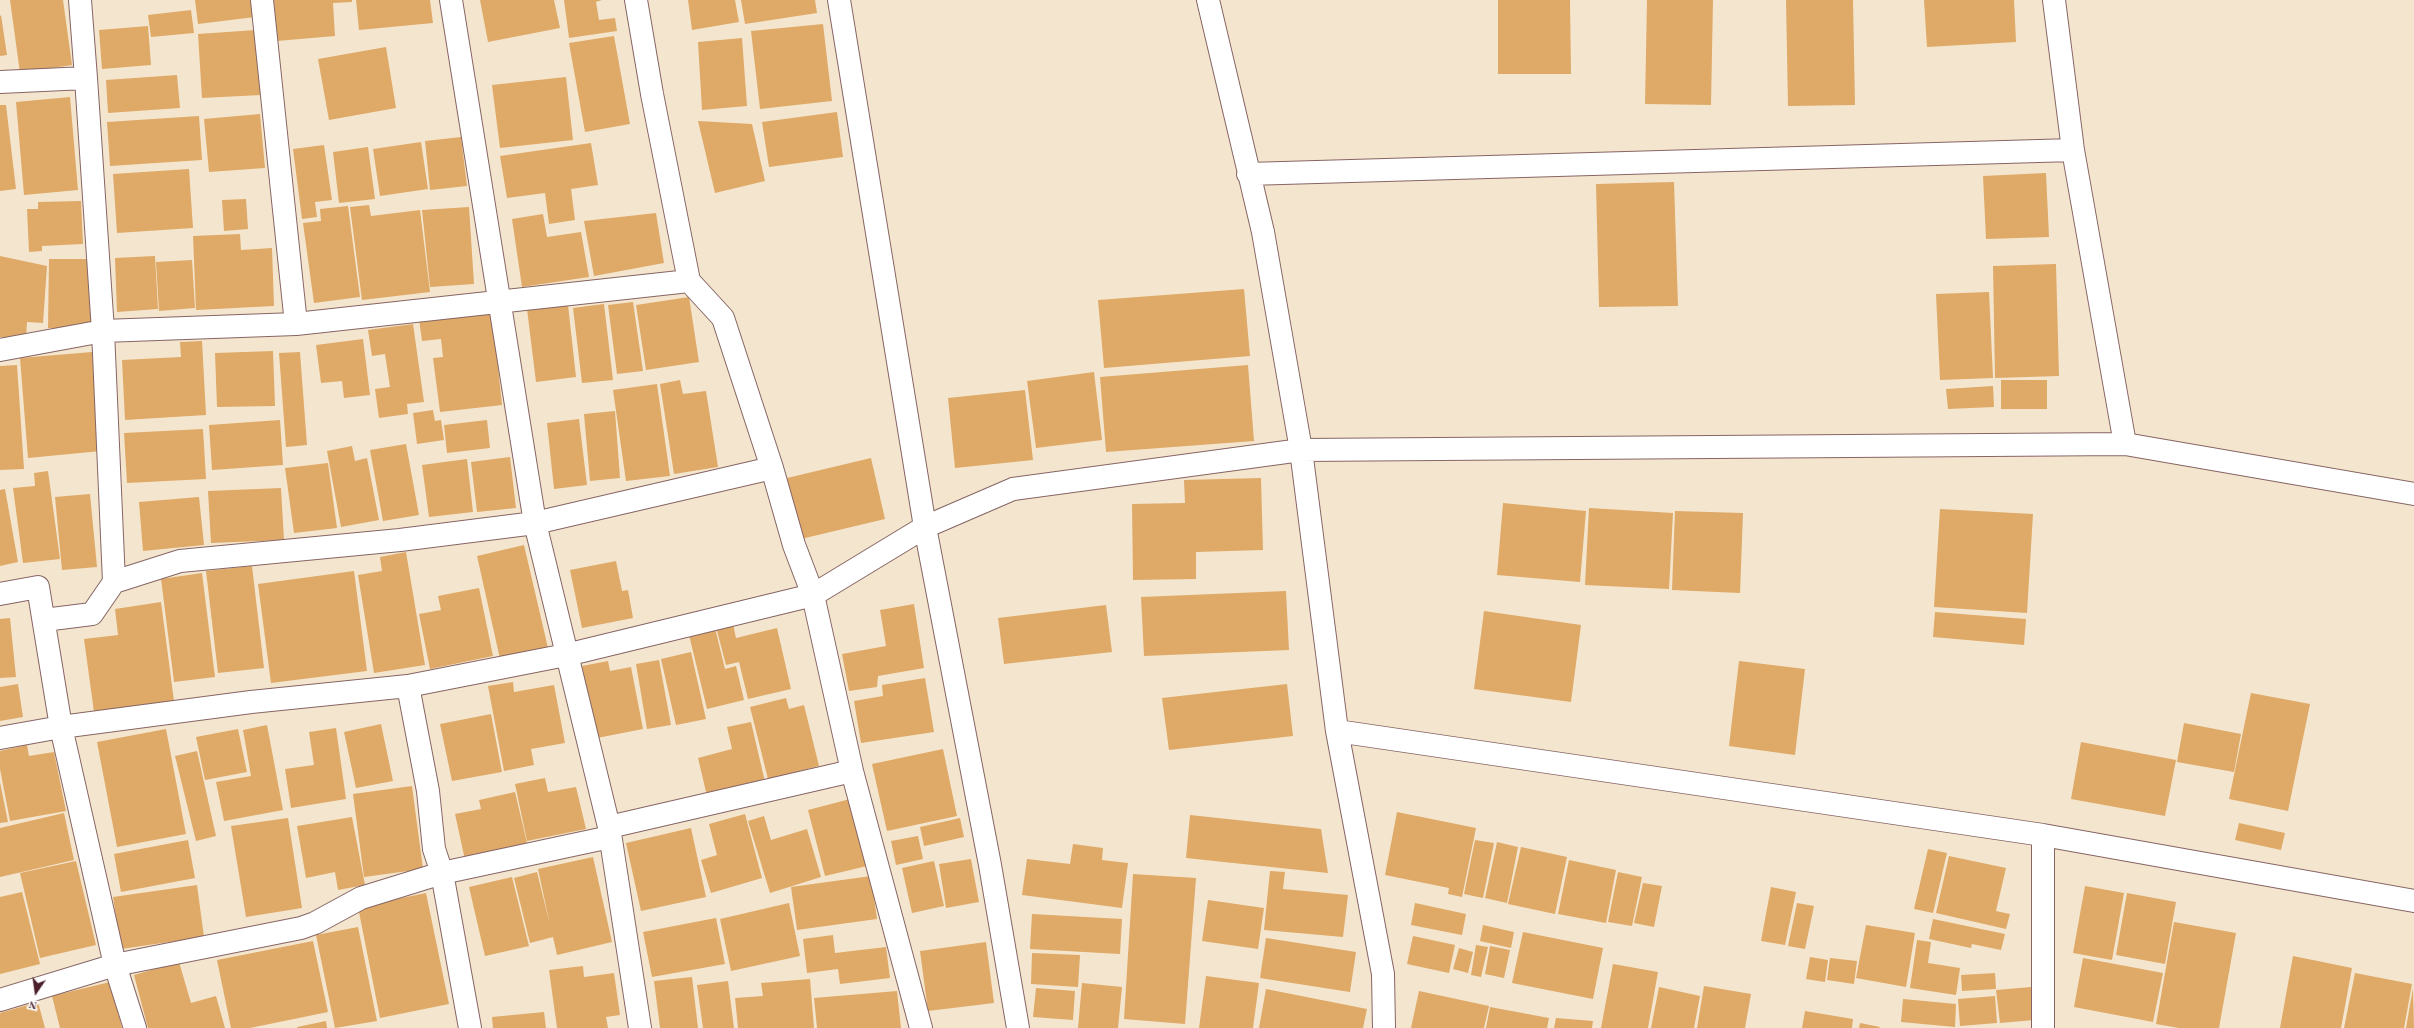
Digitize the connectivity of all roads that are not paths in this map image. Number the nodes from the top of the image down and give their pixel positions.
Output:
1 (80, 0) edge
2 (262, 0) edge
3 (451, 0) edge
4 (636, 0) edge
5 (839, 0) edge
6 (1208, 0) edge
7 (2054, 0) edge
8 (86, 78) junction
9 (0, 82) edge
10 (2073, 150) junction
11 (1248, 174) junction
12 (689, 281) junction
13 (500, 302) junction
14 (296, 324) junction
15 (103, 331) junction
16 (0, 350) edge
17 (2125, 444) junction
18 (1301, 450) junction
19 (772, 468) junction
20 (2414, 494) edge
21 (535, 524) junction
22 (925, 527) junction
23 (114, 582) junction
24 (0, 594) edge
25 (813, 595) junction
26 (44, 620) junction
27 (566, 655) junction
28 (408, 686) junction
29 (61, 727) junction
30 (1337, 731) junction
31 (0, 738) edge
32 (852, 771) junction
33 (609, 832) junction
34 (2043, 835) junction
35 (442, 873) junction
36 (2414, 901) edge
37 (115, 965) junction
38 (0, 1000) edge
39 (135, 1028) edge
40 (470, 1028) edge
41 (640, 1028) edge
42 (921, 1028) edge
43 (1018, 1028) edge
44 (1384, 1028) edge
45 (2043, 1028) edge

1 - 8 street
2 - 14 street
3 - 13 street
4 - 12 street
5 - 22 street
6 - 11 street
7 - 10 street
8 - 9 street
8 - 15 street
10 - 11 street
10 - 17 street
11 - 18 street
12 - 13 street
12 - 19 street
13 - 14 street
13 - 21 street
14 - 15 street
15 - 16 street
15 - 23 street
17 - 18 street
17 - 20 street
18 - 22 street
18 - 30 street
19 - 21 street
19 - 25 street
21 - 23 street
21 - 27 street
22 - 25 street
22 - 43 street
23 - 26 street
24 - 26 street
25 - 27 street
25 - 32 street
26 - 29 street
27 - 28 street
27 - 33 street
28 - 29 street
28 - 35 street
29 - 31 street
29 - 37 street
30 - 34 street
30 - 44 street
32 - 33 street
32 - 42 street
33 - 35 street
33 - 41 street
34 - 36 street
34 - 45 street
35 - 37 street
35 - 40 street
37 - 38 street
37 - 39 street

